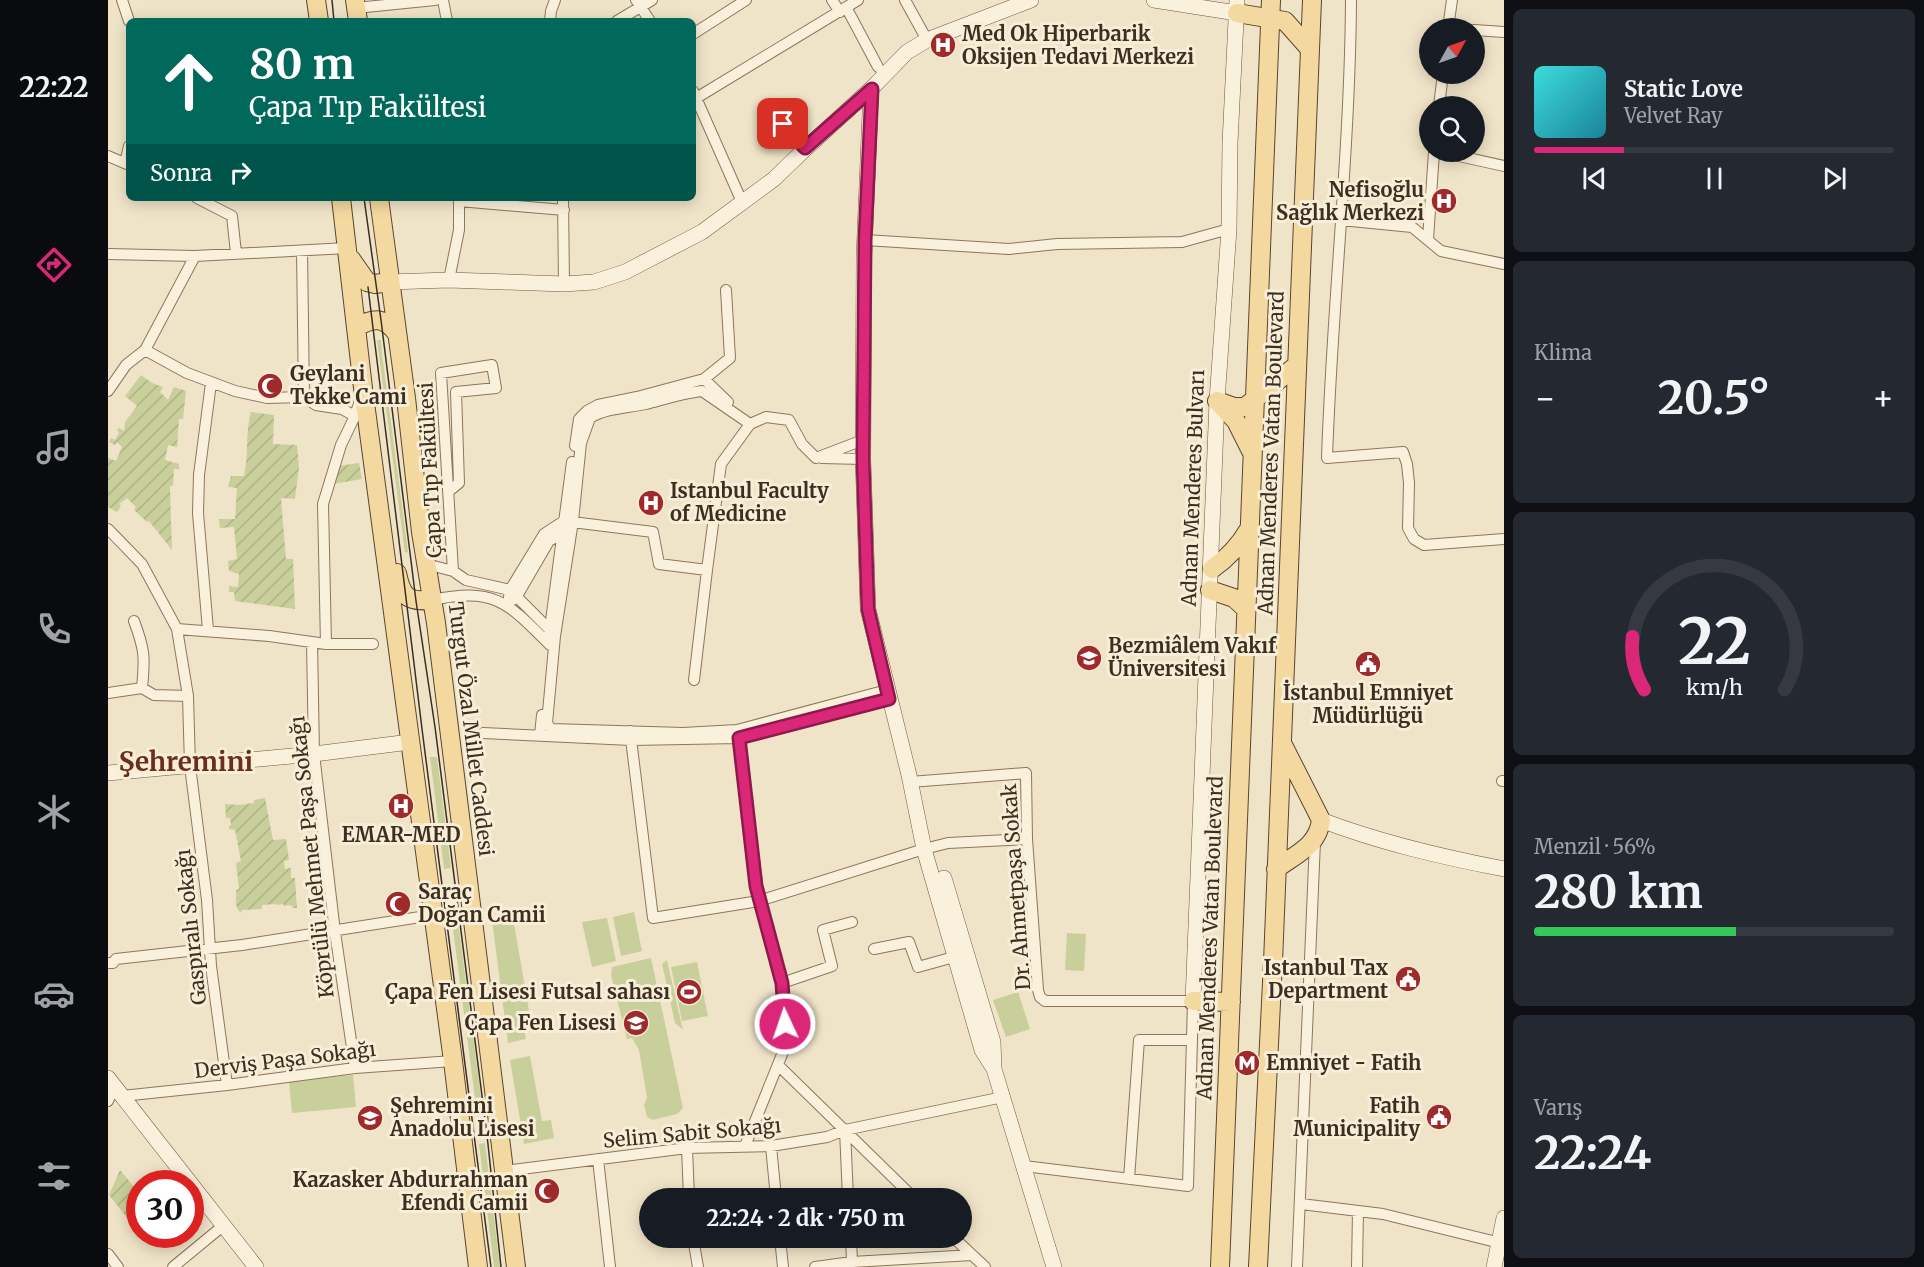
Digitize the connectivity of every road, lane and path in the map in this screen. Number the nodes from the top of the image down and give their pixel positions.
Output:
1 (122, 0) edge
2 (316, 0) edge
3 (435, 0) edge
4 (443, 0) edge
5 (555, 0) edge
6 (652, 0) edge
7 (746, 0) edge
8 (832, 0) edge
9 (858, 0) edge
10 (905, 0) edge
11 (1031, 0) edge
12 (1154, 0) edge
13 (1312, 0) edge
14 (1351, 0) edge
15 (1452, 0) edge
16 (638, 3) edge
17 (1237, 7) edge
18 (1271, 9) edge
19 (356, 10) edge
20 (843, 10) junction
21 (128, 18) edge
22 (319, 18) edge
23 (446, 18) edge
24 (550, 18) edge
25 (620, 18) edge
26 (648, 18) edge
27 (1449, 18) edge
28 (1485, 31) edge
29 (696, 32) edge
30 (1504, 32) edge
31 (927, 40) junction
32 (1305, 43) junction
33 (1270, 47) junction
34 (878, 67) dead end
35 (872, 89) junction
36 (696, 95) edge
37 (696, 100) edge
38 (772, 112) dead end
39 (805, 148) junction
40 (108, 156) edge
41 (1433, 162) edge
42 (1485, 162) edge
43 (126, 164) edge
44 (1504, 166) edge
45 (341, 201) edge
46 (379, 201) edge
47 (459, 201) edge
48 (470, 201) edge
49 (563, 201) edge
50 (742, 202) junction
51 (218, 203) edge
52 (564, 210) junction
53 (1341, 220) junction
54 (1229, 229) junction
55 (1428, 239) junction
56 (865, 240) junction
57 (303, 251) junction
58 (347, 252) junction
59 (236, 253) junction
60 (108, 254) edge
61 (195, 256) junction
62 (1504, 264) edge
63 (449, 280) junction
64 (389, 282) junction
65 (564, 284) junction
66 (726, 290) dead end
67 (357, 327) junction
68 (397, 334) junction
69 (145, 350) junction
70 (1297, 365) junction
71 (704, 379) junction
72 (211, 382) junction
73 (363, 388) junction
74 (108, 391) edge
75 (304, 397) junction
76 (1255, 400) junction
77 (1217, 401) junction
78 (355, 416) junction
79 (750, 424) junction
80 (864, 440) junction
81 (1253, 455) junction
82 (816, 458) junction
83 (863, 459) junction
84 (448, 492) junction
85 (568, 526) junction
86 (1250, 527) junction
87 (108, 529) edge
88 (1504, 539) edge
89 (387, 556) junction
90 (426, 564) junction
91 (1212, 569) junction
92 (707, 570) junction
93 (453, 571) junction
94 (1210, 590) junction
95 (514, 593) junction
96 (432, 600) junction
97 (508, 604) junction
98 (1246, 609) junction
99 (134, 621) dead end
100 (177, 629) junction
101 (208, 630) junction
102 (552, 639) junction
103 (312, 642) junction
104 (326, 644) junction
105 (373, 644) dead end
106 (694, 680) dead end
107 (142, 688) junction
108 (108, 693) edge
109 (884, 694) junction
110 (188, 696) junction
111 (483, 734) dead end
112 (738, 734) junction
113 (540, 735) junction
114 (630, 736) junction
115 (410, 742) junction
116 (1282, 742) junction
117 (314, 754) junction
118 (190, 766) junction
119 (108, 773) edge
120 (910, 782) junction
121 (1322, 820) junction
122 (1028, 839) junction
123 (1315, 841) junction
124 (924, 849) junction
125 (1276, 869) junction
126 (1504, 869) edge
127 (759, 901) junction
128 (433, 915) junction
129 (852, 922) dead end
130 (335, 932) junction
131 (209, 948) junction
132 (874, 949) dead end
133 (961, 955) junction
134 (108, 963) edge
135 (782, 983) junction
136 (1193, 1001) junction
137 (1231, 1002) junction
138 (1192, 1040) junction
139 (453, 1061) junction
140 (778, 1065) junction
141 (355, 1068) junction
142 (227, 1085) junction
143 (113, 1090) edge
144 (1003, 1098) junction
145 (845, 1130) junction
146 (745, 1146) junction
147 (771, 1146) junction
148 (687, 1148) junction
149 (597, 1159) junction
150 (1024, 1166) junction
151 (505, 1172) junction
152 (1129, 1179) junction
153 (689, 1188) edge
154 (775, 1188) edge
155 (848, 1188) edge
156 (904, 1188) edge
157 (1301, 1204) junction
158 (1358, 1211) junction
159 (1504, 1218) edge
160 (224, 1226) junction
161 (1501, 1243) edge
162 (695, 1248) edge
163 (781, 1248) edge
164 (851, 1248) edge
165 (964, 1248) edge
166 (108, 1254) edge
167 (972, 1256) junction
168 (852, 1262) junction
169 (118, 1267) edge
170 (173, 1267) edge
171 (256, 1267) edge
172 (478, 1267) edge
173 (516, 1267) edge
174 (610, 1267) edge
175 (698, 1267) edge
176 (783, 1267) edge
177 (814, 1267) edge
178 (985, 1267) edge
179 (1054, 1267) edge
180 (1220, 1267) edge
181 (1258, 1267) edge
182 (1297, 1267) edge
183 (1358, 1267) edge
184 (1494, 1267) edge

1 - 21 street
2 - 22 main road
3 - 19 street
4 - 23 street
5 - 24 street
6 - 16 street
7 - 29 street
8 - 20 street
9 - 20 street
10 - 31 street
11 - 31 street
12 - 17 street
13 - 32 main road, Adnan Menderes Vatan Boulevard
14 - 53 street
15 - 27 street
16 - 25 street
16 - 26 street
17 - 18 main road
17 - 54 street, Adnan Menderes Bulvarı
18 - 32 main road
18 - 33 main road, Adnan Menderes Vatan Boulevard
20 - 34 street
20 - 36 street
28 - 30 street
31 - 35 street
32 - 33 main road
32 - 70 main road, Adnan Menderes Vatan Boulevard
33 - 76 main road, Adnan Menderes Vatan Boulevard
35 - 39 street
35 - 56 street
37 - 50 street
38 - 39 street
39 - 50 street
40 - 43 street
41 - 55 street
42 - 44 street
45 - 58 main road
46 - 64 main road, Turgut Özal Millet Caddesi
47 - 63 street
48 - 52 street
49 - 52 street
50 - 65 street
51 - 59 street
52 - 65 street
53 - 55 street
53 - 88 street
54 - 56 street
54 - 77 street, Adnan Menderes Bulvarı
55 - 62 street
56 - 80 street
57 - 58 street
57 - 59 street
57 - 75 street
58 - 64 main road
58 - 67 main road
59 - 61 street
60 - 61 street
61 - 69 street
63 - 64 street
63 - 65 street
64 - 68 main road, Turgut Özal Millet Caddesi
66 - 71 street
67 - 68 main road
67 - 73 main road
68 - 90 main road, Turgut Özal Millet Caddesi
69 - 72 street
69 - 74 street
70 - 76 main road
70 - 116 main road, Adnan Menderes Vatan Boulevard
71 - 79 street
71 - 85 street
72 - 75 street
72 - 101 street
73 - 78 street
73 - 89 main road
75 - 78 street
76 - 77 main road
76 - 81 main road, Adnan Menderes Vatan Boulevard
77 - 81 main road
77 - 91 street, Adnan Menderes Bulvarı
78 - 104 street
79 - 82 street
79 - 85 street
79 - 92 street
80 - 82 street
80 - 83 street
81 - 86 main road, Adnan Menderes Vatan Boulevard
82 - 83 street
83 - 109 street
84 - 84 street, Çapa Tıp Fakültesi
84 - 93 street, Çapa Tıp Fakültesi
85 - 92 street
85 - 95 street
85 - 102 street
86 - 91 main road
86 - 98 main road, Adnan Menderes Vatan Boulevard
87 - 100 street, Gaspıralı Sokağı
89 - 96 main road
89 - 115 main road
90 - 93 street, Çapa Tıp Fakültesi
90 - 96 main road, Turgut Özal Millet Caddesi
91 - 94 street, Adnan Menderes Bulvarı
92 - 106 street
93 - 95 street, Çapa Tıp Fakültesi
94 - 98 main road
94 - 136 street, Adnan Menderes Bulvarı
95 - 97 street
95 - 102 street
96 - 97 street
96 - 151 main road, Turgut Özal Millet Caddesi
97 - 102 street
98 - 137 main road, Adnan Menderes Vatan Boulevard
99 - 107 street
100 - 101 street
100 - 110 street, Gaspıralı Sokağı
101 - 103 street
102 - 113 street
102 - 114 street
103 - 104 street
103 - 117 street, Köprülü Mehmet Paşa Sokağı
104 - 105 street
107 - 108 street
107 - 110 street
109 - 112 street
109 - 120 street
110 - 118 street, Gaspıralı Sokağı
111 - 113 street
112 - 114 street
112 - 127 street
113 - 114 street
114 - 127 street
115 - 117 street
115 - 128 main road
116 - 121 main road
116 - 125 main road, Adnan Menderes Vatan Boulevard
117 - 118 street
117 - 130 street, Köprülü Mehmet Paşa Sokağı
118 - 119 street
118 - 131 street, Gaspıralı Sokağı
120 - 122 street, Dr. Ahmetpaşa Sokak
120 - 124 street
121 - 123 main road
121 - 126 street
122 - 124 street
122 - 136 street, Dr. Ahmetpaşa Sokak
123 - 125 main road
123 - 157 street
124 - 127 street
124 - 133 street
125 - 181 main road, Adnan Menderes Vatan Boulevard
127 - 135 street
128 - 130 street
128 - 139 main road
129 - 135 street
130 - 131 street
130 - 141 street, Köprülü Mehmet Paşa Sokağı
131 - 134 street
131 - 142 street, Gaspıralı Sokağı
132 - 133 street
133 - 144 street
135 - 140 street
136 - 137 main road
136 - 138 street
137 - 180 main road, Adnan Menderes Vatan Boulevard
138 - 152 street
138 - 152 street
139 - 141 street, Derviş Paşa Sokağı
139 - 172 main road
140 - 145 street
140 - 146 street
141 - 142 street, Derviş Paşa Sokağı
142 - 143 street, Derviş Paşa Sokağı
143 - 160 street
144 - 145 street, Selim Sabit Sokağı
144 - 150 street
145 - 147 street, Selim Sabit Sokağı
145 - 155 street
145 - 156 street
146 - 147 street, Selim Sabit Sokağı
146 - 148 street, Selim Sabit Sokağı
147 - 154 street
148 - 149 street, Selim Sabit Sokağı
148 - 153 street
149 - 151 street, Selim Sabit Sokağı
149 - 174 street
150 - 152 street
150 - 179 street
151 - 173 main road, Turgut Özal Millet Caddesi
157 - 158 street
157 - 182 street
158 - 161 street
158 - 183 street
159 - 161 street
160 - 170 street
160 - 171 street
161 - 184 street
162 - 175 street
163 - 176 street
164 - 168 street
165 - 167 street
166 - 169 street
167 - 168 street
167 - 178 street
168 - 177 street

